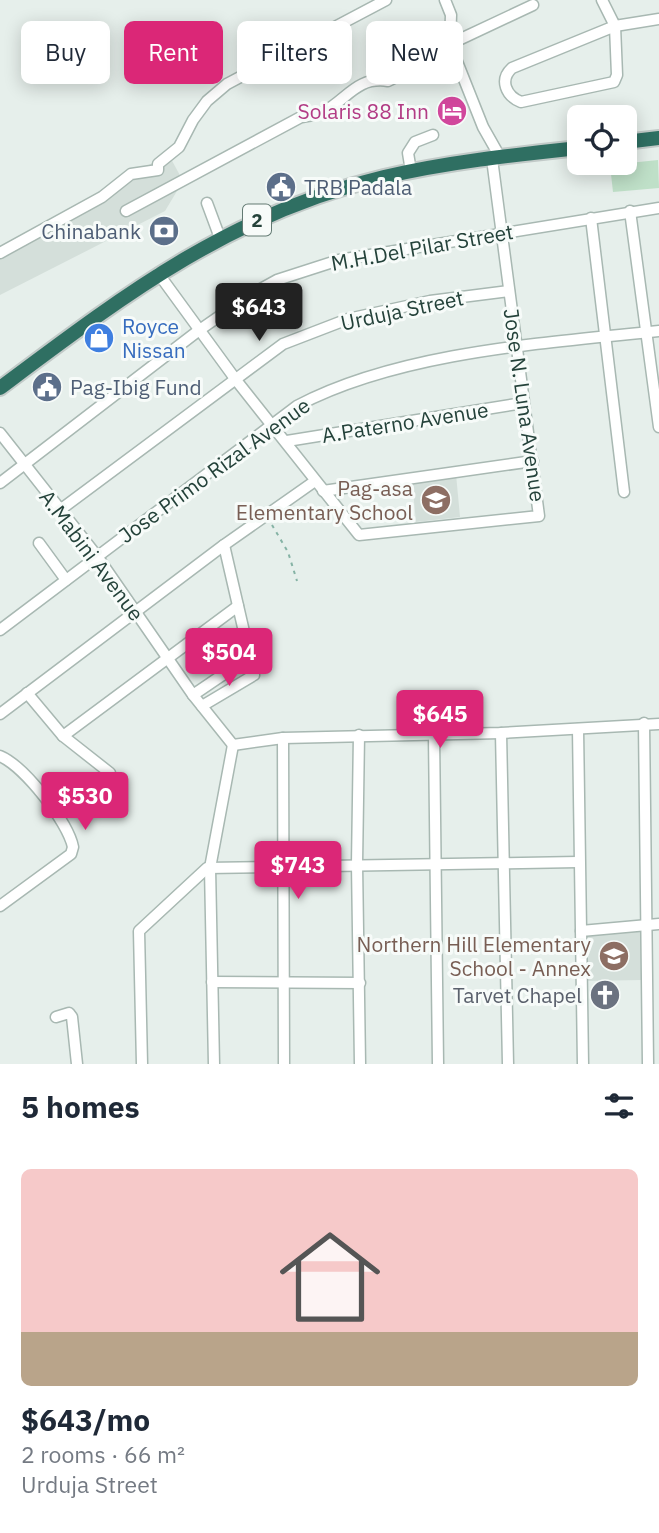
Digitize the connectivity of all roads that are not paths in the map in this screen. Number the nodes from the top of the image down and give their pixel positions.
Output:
1 (386, 0) edge
2 (445, 0) edge
3 (602, 0) edge
4 (533, 5) dead end
5 (659, 19) edge
6 (451, 21) edge
7 (615, 26) junction
8 (463, 40) edge
9 (463, 79) edge
10 (366, 84) edge
11 (433, 135) dead end
12 (659, 138) edge
13 (637, 141) edge
14 (567, 149) edge
15 (496, 158) junction
16 (411, 171) junction
17 (207, 203) dead end
18 (659, 208) edge
19 (126, 211) dead end
20 (631, 211) junction
21 (591, 218) junction
22 (503, 232) junction
23 (220, 238) junction
24 (0, 253) edge
25 (158, 273) junction
26 (509, 291) junction
27 (198, 331) junction
28 (659, 331) edge
29 (647, 332) junction
30 (604, 337) junction
31 (517, 347) junction
32 (236, 380) junction
33 (0, 388) edge
34 (523, 403) junction
35 (272, 427) junction
36 (659, 427) edge
37 (0, 433) edge
38 (287, 441) junction
39 (533, 461) junction
40 (24, 464) junction
41 (315, 481) junction
42 (0, 483) edge
43 (323, 491) junction
44 (624, 492) dead end
45 (60, 510) junction
46 (39, 543) dead end
47 (224, 545) junction
48 (97, 556) junction
49 (66, 580) junction
50 (238, 606) junction
51 (136, 612) junction
52 (0, 630) edge
53 (249, 657) junction
54 (167, 658) junction
55 (27, 693) junction
56 (193, 695) junction
57 (202, 706) junction
58 (0, 714) edge
59 (644, 723) junction
60 (659, 724) edge
61 (578, 729) junction
62 (501, 733) junction
63 (434, 735) junction
64 (63, 736) junction
65 (359, 736) junction
66 (283, 738) junction
67 (233, 745) junction
68 (0, 757) edge
69 (110, 773) dead end
70 (578, 862) junction
71 (435, 863) junction
72 (357, 864) junction
73 (282, 865) junction
74 (504, 865) junction
75 (210, 868) junction
76 (0, 906) edge
77 (659, 924) edge
78 (647, 926) junction
79 (581, 931) junction
80 (283, 981) junction
81 (212, 982) junction
82 (360, 983) junction
83 (56, 1017) dead end
84 (77, 1064) edge
85 (142, 1064) edge
86 (214, 1064) edge
87 (284, 1064) edge
88 (360, 1064) edge
89 (438, 1064) edge
90 (508, 1064) edge
91 (583, 1064) edge
92 (648, 1064) edge

1 - 24 street
2 - 6 street
3 - 7 street
4 - 8 street
5 - 7 street
7 - 7 street
9 - 15 street
10 - 19 street
11 - 16 street
12 - 13 highway
14 - 15 highway, 2
15 - 16 highway, 2
15 - 22 street, Jose N. Luna Avenue
16 - 23 highway, 2
17 - 23 street
18 - 20 street, M.H.Del Pilar Street
20 - 21 street, M.H.Del Pilar Street
20 - 29 street
21 - 22 street, M.H.Del Pilar Street
21 - 30 street
22 - 26 street, Jose N. Luna Avenue
22 - 27 street, M.H.Del Pilar Street
23 - 25 highway, 2
25 - 27 street
25 - 33 highway, 2
26 - 31 street, Jose N. Luna Avenue
26 - 32 street, Urduja Street
27 - 32 street
27 - 40 street, M.H.Del Pilar Street
28 - 29 street, Jose Primo Rizal Avenue
29 - 30 street, Jose Primo Rizal Avenue
29 - 36 street
30 - 31 street, Jose Primo Rizal Avenue
30 - 44 street
31 - 34 street, Jose N. Luna Avenue
31 - 35 street, Jose Primo Rizal Avenue
32 - 35 street
32 - 45 street, Urduja Street
34 - 38 street, A.Paterno Avenue
34 - 39 street, Jose N. Luna Avenue
35 - 38 street
35 - 48 street, Jose Primo Rizal Avenue
37 - 40 street, A.Mabini Avenue
38 - 41 street
39 - 43 street
39 - 43 street, Jose N. Luna Avenue
40 - 42 street, M.H.Del Pilar Street
40 - 45 street, A.Mabini Avenue
41 - 43 street
41 - 47 street
45 - 48 street, A.Mabini Avenue
46 - 49 street
47 - 50 street
47 - 51 street
48 - 49 street, Jose Primo Rizal Avenue
48 - 51 street, A.Mabini Avenue
49 - 52 street, Jose Primo Rizal Avenue
50 - 53 street
50 - 54 street
51 - 54 street, A.Mabini Avenue
51 - 55 street
53 - 56 street
53 - 57 street
54 - 56 street, A.Mabini Avenue
54 - 64 street
55 - 58 street
55 - 64 street
56 - 57 street, A.Mabini Avenue
57 - 67 street, A.Mabini Avenue
59 - 60 street
59 - 61 street
59 - 78 street
61 - 62 street
61 - 70 street
62 - 63 street
62 - 74 street
63 - 65 street
63 - 71 street
64 - 69 street
65 - 66 street
65 - 72 street
66 - 67 street
66 - 73 street
67 - 75 street
68 - 76 street
70 - 74 street
70 - 79 street
71 - 72 street
71 - 74 street
71 - 89 street
72 - 73 street
72 - 82 street
73 - 75 street
73 - 80 street
74 - 90 street
75 - 81 street
75 - 85 street
77 - 78 street
78 - 79 street
78 - 92 street
79 - 91 street
80 - 81 street
80 - 82 street
80 - 87 street
81 - 86 street
82 - 88 street
83 - 84 street

